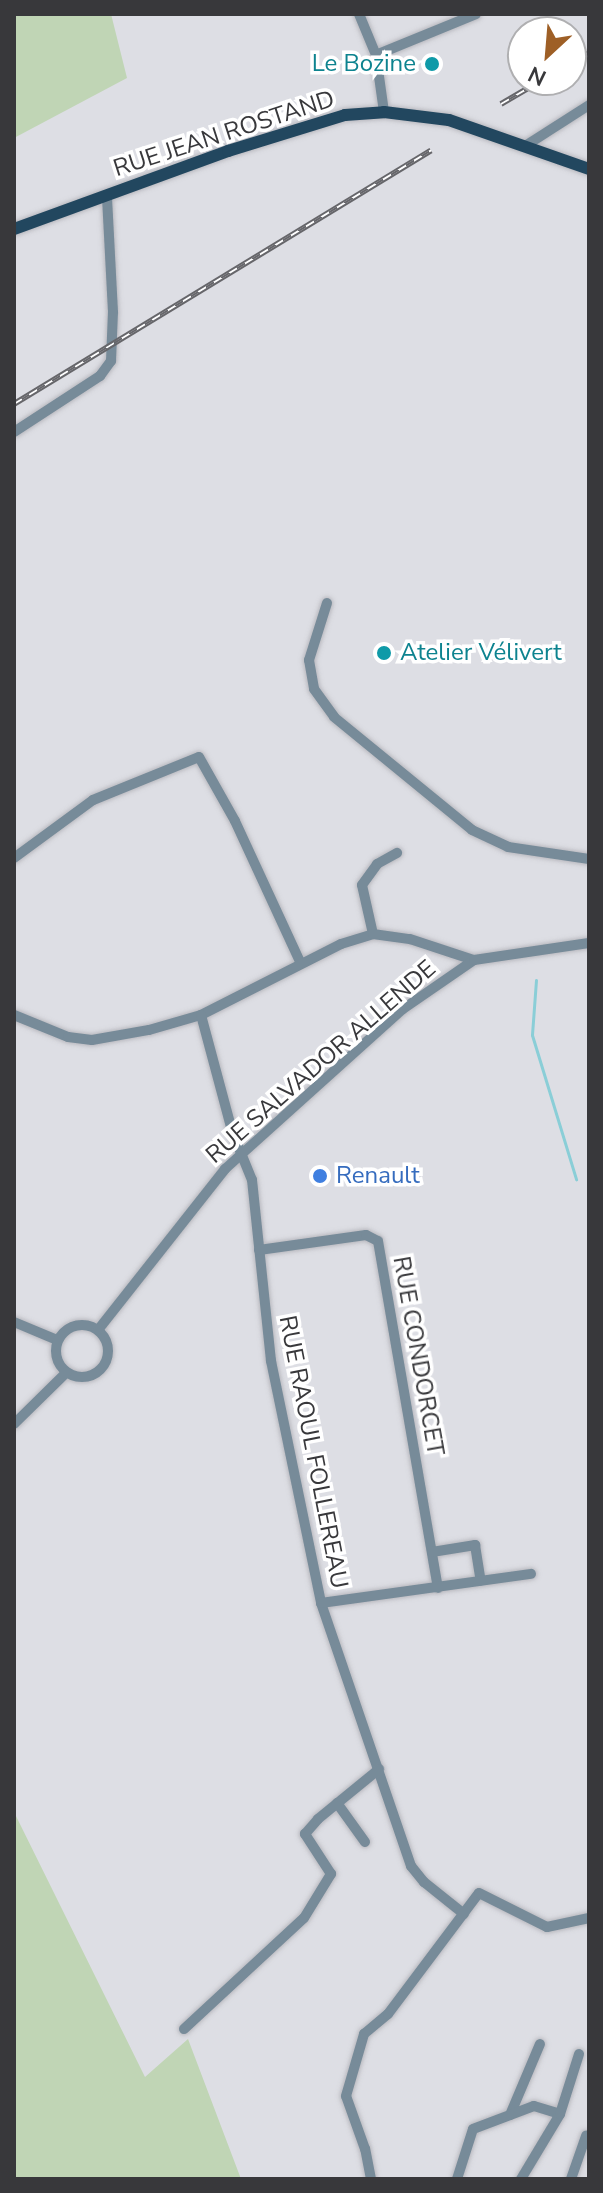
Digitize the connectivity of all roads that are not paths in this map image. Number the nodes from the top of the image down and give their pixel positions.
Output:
1 (359, 14) edge
2 (476, 14) edge
3 (376, 55) junction
4 (589, 105) edge
5 (384, 112) junction
6 (525, 146) junction
7 (589, 169) edge
8 (107, 197) junction
9 (14, 229) edge
10 (14, 432) edge
11 (327, 603) dead end
12 (397, 853) dead end
13 (14, 858) edge
14 (589, 859) edge
15 (373, 934) junction
16 (589, 943) edge
17 (474, 960) junction
18 (301, 964) junction
19 (15, 1011) edge
20 (201, 1015) junction
21 (243, 1153) junction
22 (259, 1250) junction
23 (14, 1322) edge
24 (98, 1330) junction
25 (57, 1340) junction
26 (67, 1372) junction
27 (14, 1424) edge
28 (432, 1552) junction
29 (531, 1574) dead end
30 (481, 1581) junction
31 (438, 1588) junction
32 (321, 1603) junction
33 (379, 1769) junction
34 (337, 1803) junction
35 (365, 1842) dead end
36 (464, 1914) junction
37 (589, 1918) edge
38 (184, 2029) dead end
39 (540, 2044) dead end
40 (579, 2054) dead end
41 (560, 2114) junction
42 (510, 2115) junction
43 (586, 2136) dead end
44 (371, 2179) edge
45 (457, 2179) edge
46 (521, 2179) edge
47 (571, 2179) edge

1 - 3 street
2 - 3 street
3 - 5 street
4 - 6 street
5 - 6 main road, RUE JEAN ROSTAND
5 - 8 main road, RUE JEAN ROSTAND
6 - 7 main road, RUE JEAN ROSTAND
8 - 9 main road, RUE JEAN ROSTAND
8 - 10 street
11 - 14 street
12 - 15 street
13 - 18 street
15 - 17 street
15 - 18 street
16 - 17 street, RUE SALVADOR ALLENDE
17 - 21 street, RUE SALVADOR ALLENDE
18 - 20 street
19 - 20 street
20 - 21 street, RUE RAOUL FOLLEREAU
21 - 22 street, RUE RAOUL FOLLEREAU
21 - 24 street, RUE SALVADOR ALLENDE
22 - 28 street, RUE CONDORCET
22 - 32 street, RUE RAOUL FOLLEREAU
23 - 25 street
24 - 25 street
24 - 26 street
25 - 26 street
26 - 27 street
28 - 30 street
28 - 31 street, RUE CONDORCET
29 - 30 street
30 - 31 street
31 - 32 street
32 - 33 street, RUE RAOUL FOLLEREAU
33 - 34 street
33 - 36 street, RUE RAOUL FOLLEREAU
34 - 35 street
34 - 38 street
36 - 37 street
36 - 44 street
39 - 42 street
40 - 41 street
41 - 42 street
41 - 46 street
42 - 45 street
43 - 47 street

